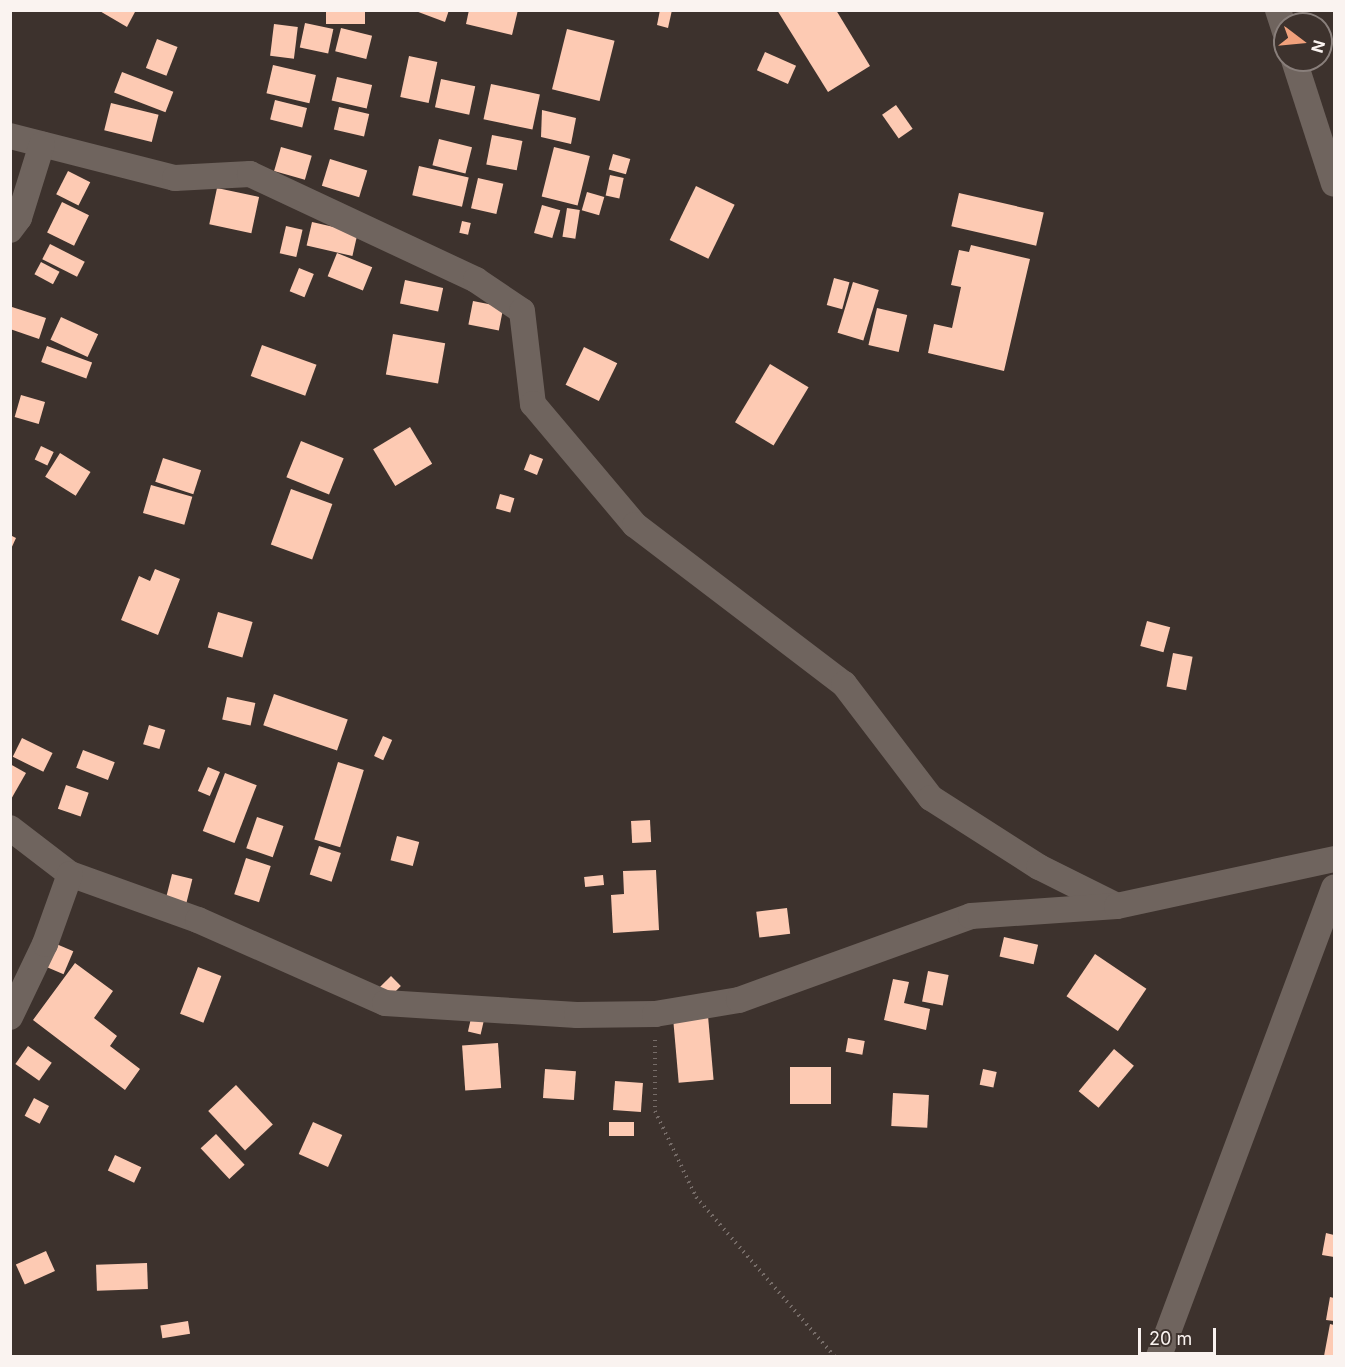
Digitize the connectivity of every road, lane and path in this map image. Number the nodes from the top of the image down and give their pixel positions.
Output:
1 (1298, 72) edge
2 (10, 136) edge
3 (42, 144) junction
4 (1335, 184) edge
5 (10, 230) edge
6 (10, 828) edge
7 (1335, 858) edge
8 (70, 874) junction
9 (1335, 888) edge
10 (1117, 906) junction
11 (655, 1014) junction
12 (10, 1017) edge
13 (834, 1356) edge
14 (1159, 1356) edge

1 - 4 street
2 - 3 street
3 - 5 street
3 - 10 street
6 - 8 street
7 - 10 street
8 - 11 street
8 - 12 street
9 - 14 street
10 - 11 street
11 - 13 path

